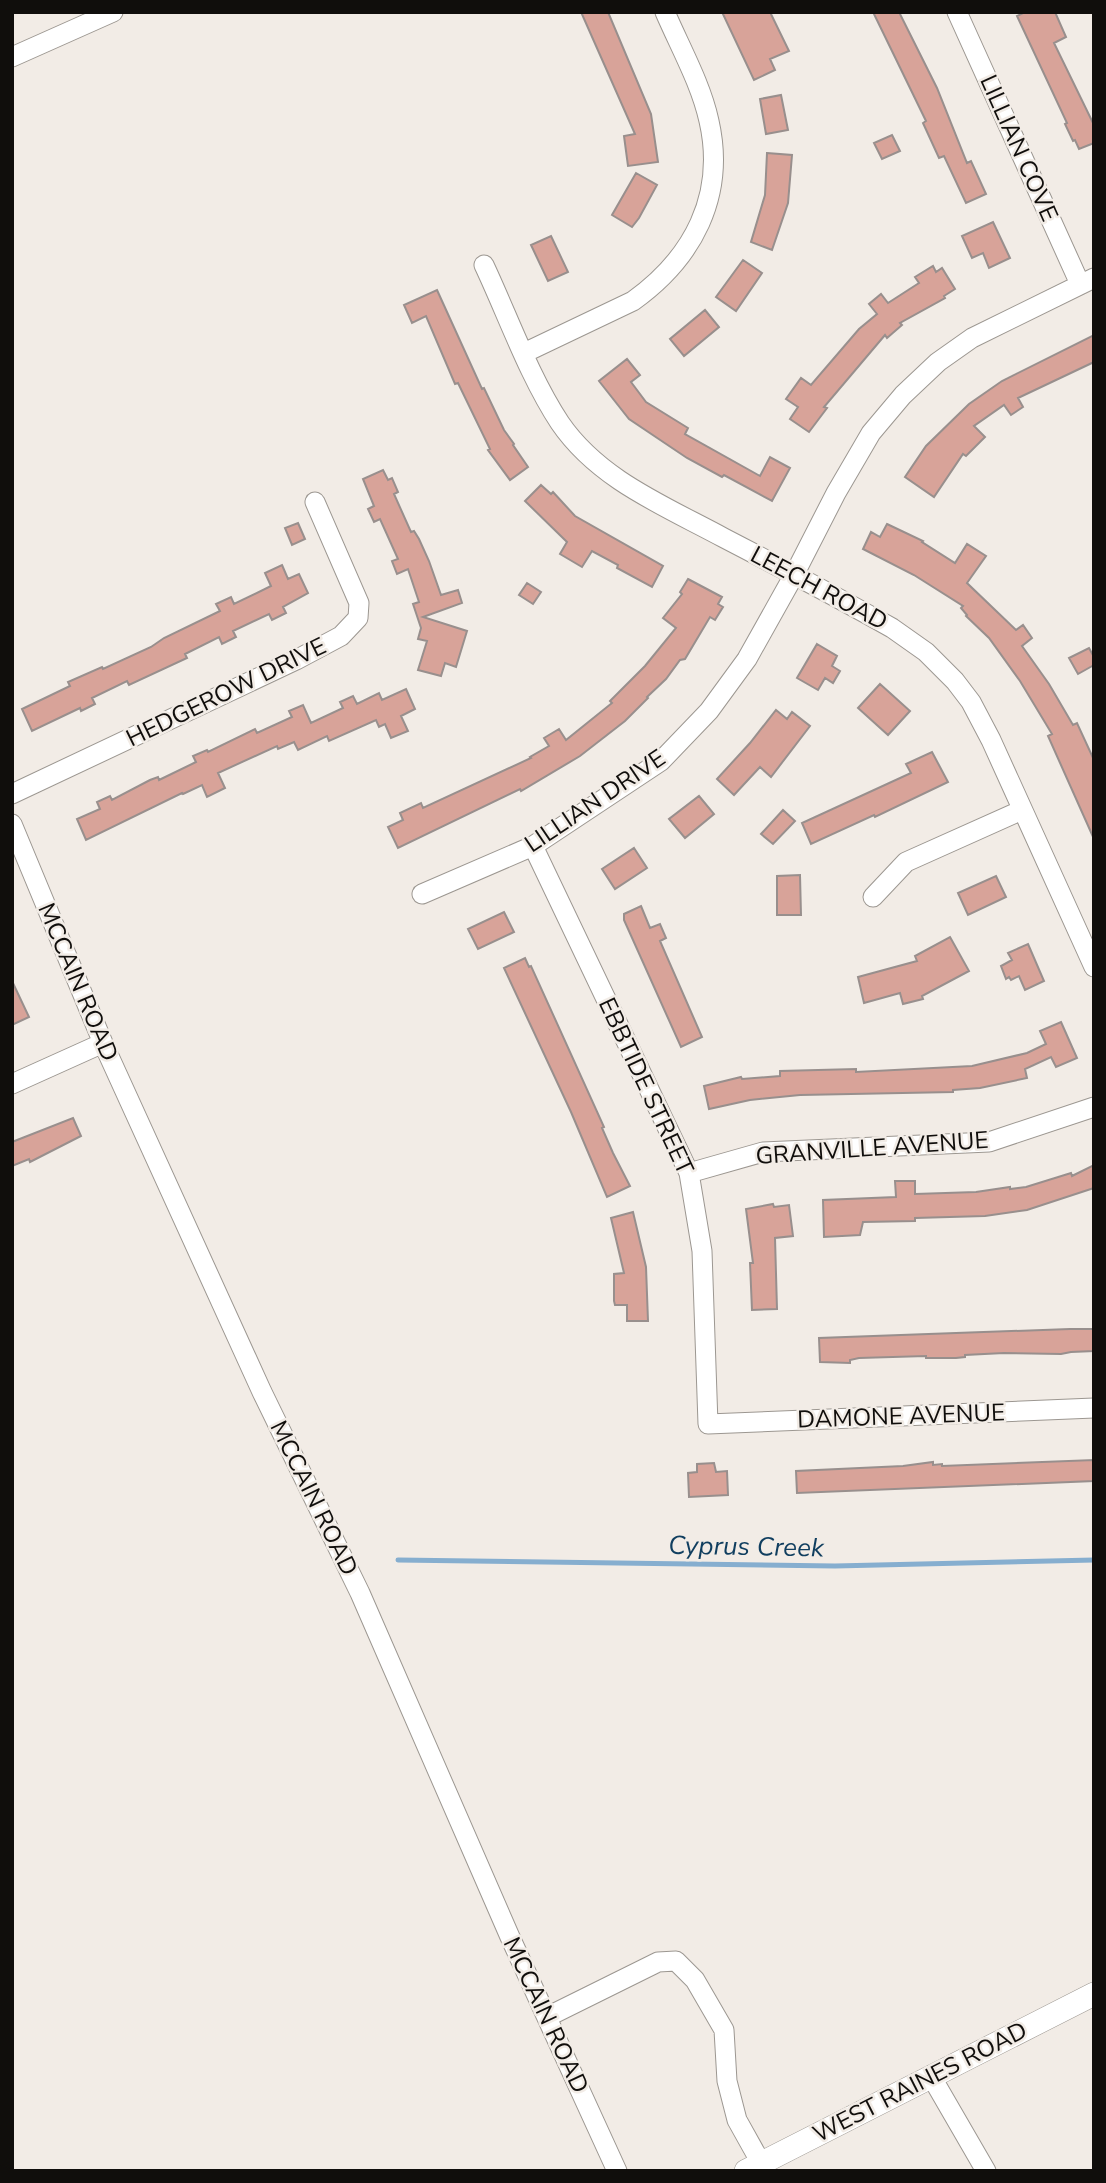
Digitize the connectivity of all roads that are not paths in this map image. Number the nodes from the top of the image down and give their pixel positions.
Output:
1 (113, 12) edge
2 (664, 12) edge
3 (957, 12) edge
4 (12, 57) edge
5 (484, 265) dead end
6 (1087, 281) edge
7 (524, 353) junction
8 (315, 502) dead end
9 (794, 575) junction
10 (12, 794) edge
11 (1022, 810) junction
12 (12, 824) edge
13 (533, 846) junction
14 (422, 894) dead end
15 (873, 897) dead end
16 (1094, 967) edge
17 (103, 1043) junction
18 (12, 1084) edge
19 (1094, 1107) edge
20 (689, 1173) junction
21 (1094, 1408) edge
22 (708, 1424) joint
23 (1094, 1994) edge
24 (547, 2017) junction
25 (931, 2076) junction
26 (753, 2167) edge
27 (617, 2171) edge
28 (986, 2171) edge

1 - 4 street
2 - 7 street
3 - 6 street, LILLIAN COVE
5 - 7 street, LEECH ROAD
6 - 9 street, LILLIAN DRIVE
7 - 9 street, LEECH ROAD
8 - 10 street, HEDGEROW DRIVE
9 - 11 street, LEECH ROAD
9 - 13 street, LILLIAN DRIVE
11 - 15 street
11 - 16 street, LEECH ROAD
12 - 17 street, MCCAIN ROAD
13 - 14 street, LILLIAN DRIVE
13 - 20 street, EBBTIDE STREET
17 - 18 street
17 - 24 street, MCCAIN ROAD
19 - 20 street, GRANVILLE AVENUE
20 - 22 street, EBBTIDE STREET
21 - 22 street, DAMONE AVENUE
23 - 25 main road, WEST RAINES ROAD
24 - 26 street
24 - 27 street, MCCAIN ROAD
25 - 26 main road, WEST RAINES ROAD
25 - 28 street

